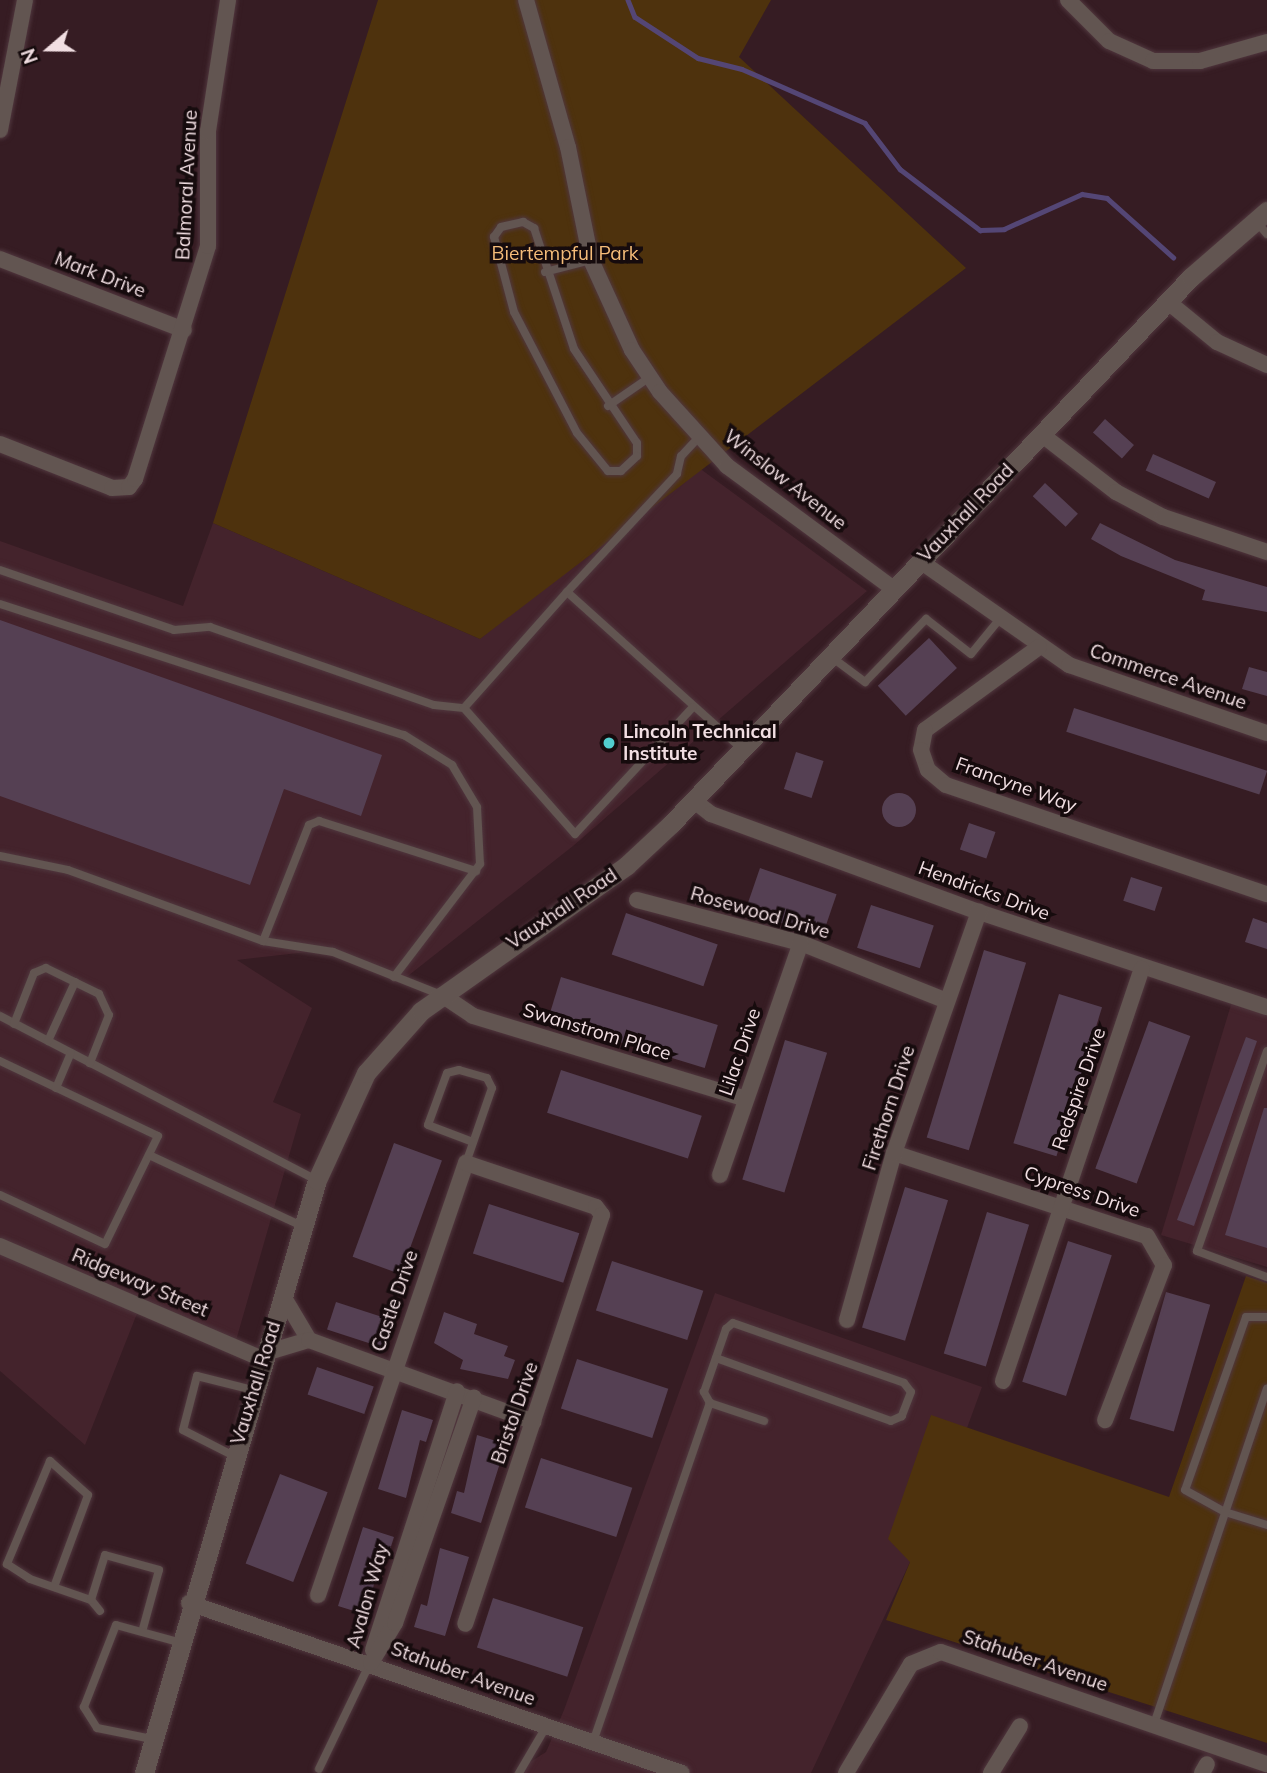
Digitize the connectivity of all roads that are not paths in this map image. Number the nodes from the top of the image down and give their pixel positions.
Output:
1 (25, 0) edge
2 (228, 0) edge
3 (526, 0) edge
4 (1069, 0) edge
5 (1267, 42) edge
6 (0, 130) edge
7 (1263, 222) edge
8 (0, 259) edge
9 (591, 260) junction
10 (545, 272) junction
11 (1167, 301) junction
12 (184, 330) junction
13 (1267, 365) edge
14 (650, 377) junction
15 (608, 405) junction
16 (1041, 434) junction
17 (699, 438) junction
18 (0, 444) edge
19 (1267, 552) edge
20 (920, 561) junction
21 (0, 570) edge
22 (894, 589) junction
23 (567, 592) junction
24 (0, 604) edge
25 (998, 621) junction
26 (1040, 648) junction
27 (831, 656) junction
28 (693, 707) junction
29 (464, 708) junction
30 (1267, 733) edge
31 (742, 749) junction
32 (693, 800) junction
33 (0, 856) edge
34 (476, 871) junction
35 (1267, 894) edge
36 (637, 900) dead end
37 (979, 912) junction
38 (262, 941) junction
39 (800, 943) junction
40 (1142, 969) junction
41 (394, 977) junction
42 (75, 982) junction
43 (442, 995) junction
44 (947, 1001) junction
45 (1267, 1007) edge
46 (0, 1016) edge
47 (14, 1024) junction
48 (48, 1041) junction
49 (1267, 1051) edge
50 (71, 1053) junction
51 (0, 1061) edge
52 (90, 1063) junction
53 (56, 1088) junction
54 (746, 1099) junction
55 (472, 1142) junction
56 (894, 1153) junction
57 (149, 1155) junction
58 (466, 1163) junction
59 (720, 1175) dead end
60 (317, 1180) junction
61 (0, 1195) edge
62 (1062, 1207) junction
63 (304, 1227) junction
64 (0, 1247) edge
65 (1267, 1264) edge
66 (1265, 1276) edge
67 (283, 1296) junction
68 (1267, 1317) edge
69 (848, 1320) dead end
70 (309, 1340) junction
71 (264, 1356) junction
72 (716, 1358) junction
73 (393, 1370) junction
74 (1003, 1381) dead end
75 (1267, 1388) edge
76 (253, 1390) junction
77 (457, 1391) junction
78 (474, 1397) junction
79 (710, 1403) junction
80 (1105, 1420) dead end
81 (764, 1421) dead end
82 (534, 1422) junction
83 (234, 1456) junction
84 (1225, 1512) junction
85 (1267, 1525) edge
86 (54, 1587) junction
87 (318, 1595) dead end
88 (91, 1600) junction
89 (189, 1603) junction
90 (100, 1611) dead end
91 (465, 1624) dead end
92 (142, 1632) junction
93 (178, 1642) junction
94 (371, 1663) junction
95 (1154, 1724) junction
96 (1020, 1726) dead end
97 (545, 1727) junction
98 (152, 1739) junction
99 (593, 1742) junction
100 (1267, 1764) edge
101 (319, 1769) dead end
102 (144, 1773) edge
103 (519, 1773) edge
104 (682, 1773) edge
105 (846, 1773) edge
106 (991, 1773) edge

1 - 6 street
2 - 12 street, Balmoral Avenue
3 - 9 street, Winslow Avenue
4 - 5 street
7 - 11 street, Vauxhall Road
8 - 12 street, Mark Drive
9 - 10 lane
9 - 14 street, Winslow Avenue
10 - 15 lane
10 - 15 lane
11 - 13 street
11 - 16 street, Vauxhall Road
12 - 18 street, Balmoral Avenue
14 - 15 lane
14 - 17 street, Winslow Avenue
16 - 19 street
16 - 20 street, Vauxhall Road
17 - 22 street, Winslow Avenue
17 - 23 lane
20 - 22 street, Vauxhall Road
20 - 25 street, Commerce Avenue
21 - 29 lane
22 - 27 street, Vauxhall Road
23 - 28 lane
23 - 29 lane
24 - 34 lane
25 - 26 street, Commerce Avenue
25 - 27 lane
26 - 30 street, Commerce Avenue
26 - 35 street, Francyne Way
27 - 31 street, Vauxhall Road
28 - 29 lane
28 - 31 lane
31 - 32 street, Vauxhall Road
32 - 37 street, Hendricks Drive
32 - 43 street, Vauxhall Road
33 - 38 lane
34 - 38 lane
34 - 41 lane
36 - 39 street, Rosewood Drive
37 - 40 street, Hendricks Drive
37 - 44 street, Firethorn Drive
38 - 41 lane
39 - 44 street, Rosewood Drive
39 - 54 street, Lilac Drive
40 - 45 street, Hendricks Drive
40 - 62 street, Redspire Drive
41 - 43 lane
42 - 47 lane
42 - 48 lane
42 - 52 lane
43 - 54 street, Swanstrom Place
43 - 60 street, Vauxhall Road
44 - 56 street, Firethorn Drive
46 - 47 lane
47 - 48 lane
48 - 50 lane
49 - 66 lane
50 - 52 lane
50 - 53 lane
51 - 53 lane
52 - 60 lane
53 - 57 lane
54 - 59 street, Lilac Drive
55 - 55 lane
55 - 58 lane
56 - 62 street, Cypress Drive
56 - 69 street, Firethorn Drive
57 - 61 lane
57 - 63 lane
58 - 73 street, Castle Drive
58 - 82 street, Bristol Drive
60 - 63 street, Vauxhall Road
62 - 74 street, Redspire Drive
62 - 80 street, Cypress Drive
63 - 67 street, Vauxhall Road
64 - 71 street, Ridgeway Street
65 - 66 lane
67 - 70 street
67 - 71 street, Vauxhall Road
68 - 84 lane
70 - 71 street
70 - 73 street
71 - 76 street, Vauxhall Road
72 - 72 lane
72 - 79 lane
73 - 77 street
73 - 87 street, Castle Drive
75 - 84 lane
76 - 83 street, Vauxhall Road
76 - 83 lane
77 - 78 street
77 - 94 street, Avalon Way
78 - 82 street
78 - 94 street, Avalon Way
79 - 81 lane
79 - 99 lane
82 - 91 street, Bristol Drive
83 - 89 street, Vauxhall Road
84 - 85 lane
84 - 95 lane
86 - 86 lane
86 - 88 lane
88 - 90 lane
88 - 92 lane
89 - 93 street, Vauxhall Road
89 - 94 street, Stahuber Avenue
92 - 93 lane
92 - 98 lane
93 - 98 street, Vauxhall Road
94 - 97 street, Stahuber Avenue
94 - 101 lane
95 - 100 street, Stahuber Avenue
95 - 105 street, Stahuber Avenue
96 - 106 street
97 - 99 street, Stahuber Avenue
97 - 103 lane
98 - 102 street, Vauxhall Road
99 - 104 street, Stahuber Avenue

